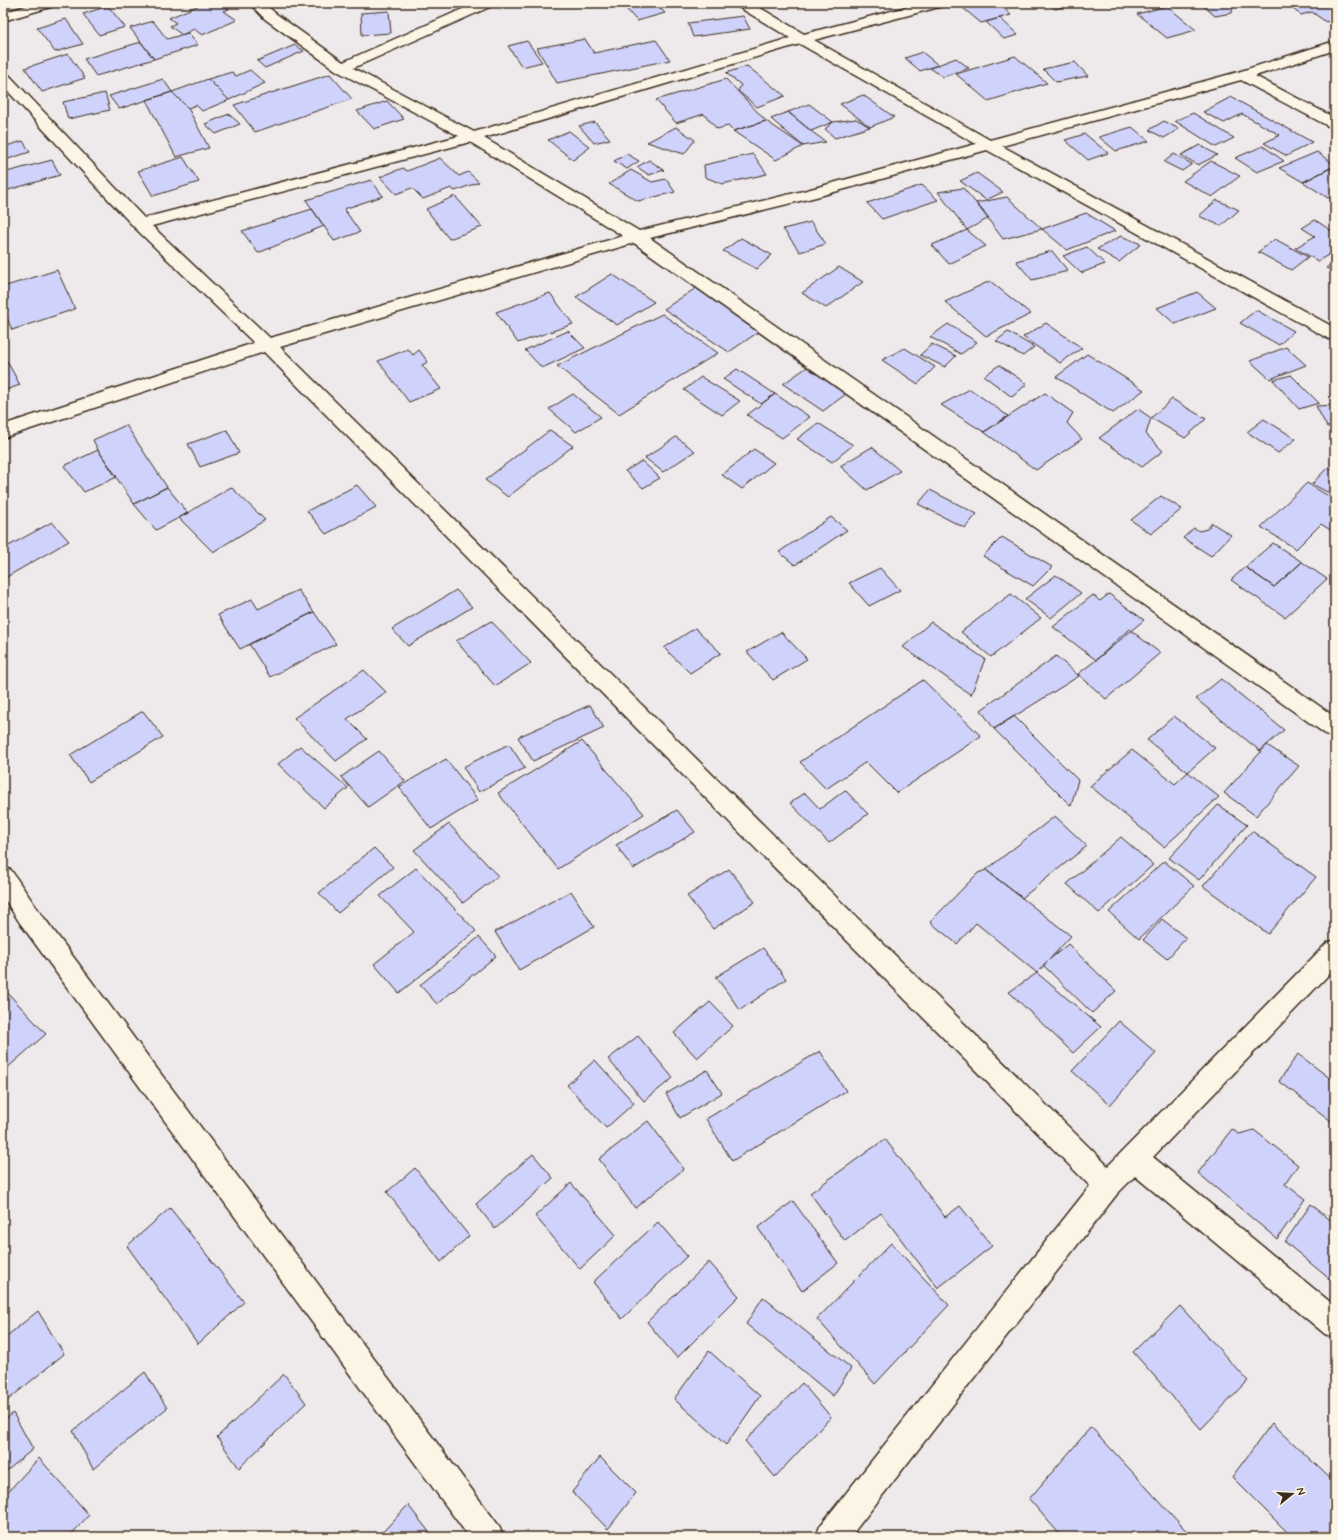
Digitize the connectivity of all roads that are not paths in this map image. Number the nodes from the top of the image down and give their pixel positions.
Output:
1 (49, 3) edge
2 (256, 3) edge
3 (488, 3) edge
4 (742, 3) edge
5 (938, 3) edge
6 (3, 17) edge
7 (801, 39) junction
8 (1335, 45) edge
9 (342, 68) junction
10 (1243, 75) junction
11 (3, 77) edge
12 (1335, 124) edge
13 (472, 137) junction
14 (988, 144) junction
15 (141, 224) junction
16 (637, 237) junction
17 (1335, 334) edge
18 (267, 345) junction
19 (3, 432) edge
20 (1335, 729) edge
21 (3, 877) edge
22 (1335, 951) edge
23 (1133, 1158) junction
24 (1108, 1185) junction
25 (1335, 1324) edge
26 (488, 1537) edge
27 (831, 1537) edge

1 - 6 street
2 - 9 street
3 - 9 street
4 - 7 street
5 - 7 street
7 - 13 street
7 - 14 street
8 - 10 street
9 - 13 street
10 - 12 street
10 - 14 street
11 - 15 street
13 - 15 street
13 - 16 street
14 - 16 street
14 - 17 street
15 - 18 street
16 - 18 street
16 - 20 street
18 - 19 street
18 - 24 street
21 - 26 street
22 - 23 street
23 - 24 street
23 - 25 street
24 - 27 street

